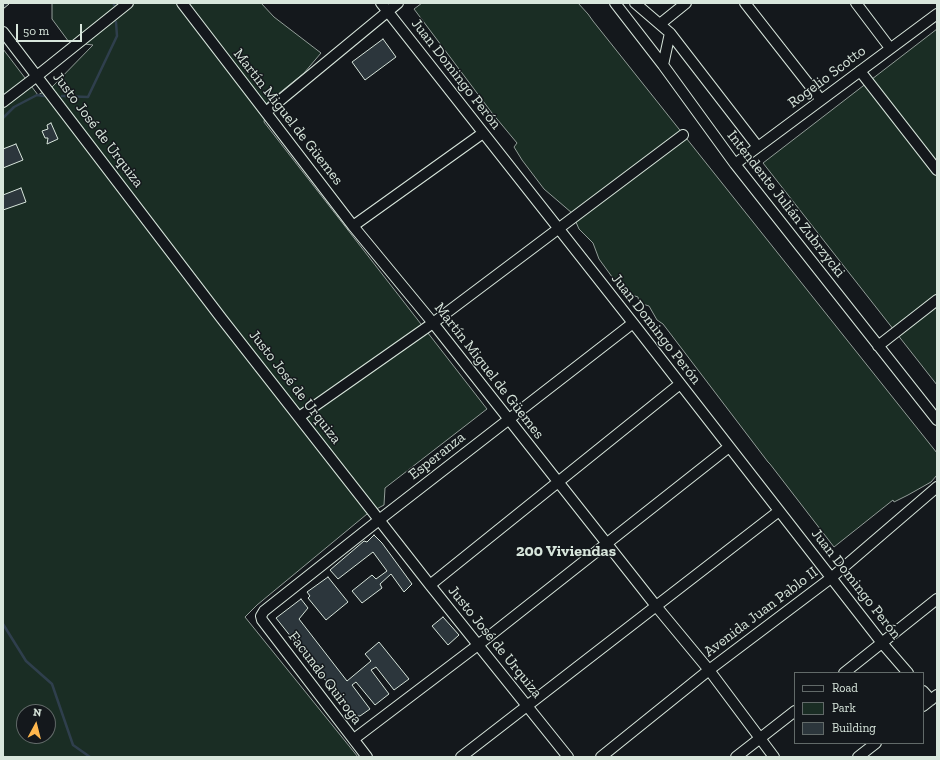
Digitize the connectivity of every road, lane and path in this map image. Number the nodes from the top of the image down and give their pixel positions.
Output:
1 (128, 3) edge
2 (182, 3) edge
3 (398, 3) edge
4 (615, 3) edge
5 (635, 3) edge
6 (686, 3) edge
7 (745, 3) edge
8 (856, 3) edge
9 (384, 7) edge
10 (937, 14) edge
11 (660, 24) junction
12 (3, 32) edge
13 (670, 33) junction
14 (890, 48) junction
15 (663, 65) junction
16 (860, 71) junction
17 (37, 76) junction
18 (821, 100) junction
19 (3, 102) edge
20 (266, 112) junction
21 (483, 133) junction
22 (683, 135) dead end
23 (758, 147) junction
24 (735, 164) junction
25 (937, 170) edge
26 (353, 226) junction
27 (559, 230) junction
28 (937, 300) edge
29 (433, 323) junction
30 (633, 323) junction
31 (878, 346) junction
32 (680, 384) junction
33 (299, 417) junction
34 (509, 419) junction
35 (937, 420) edge
36 (729, 447) junction
37 (559, 483) junction
38 (937, 487) edge
39 (779, 510) junction
40 (379, 520) junction
41 (607, 544) junction
42 (831, 578) junction
43 (430, 585) junction
44 (937, 599) edge
45 (656, 606) junction
46 (262, 616) joint
47 (882, 643) junction
48 (478, 645) junction
49 (709, 670) junction
50 (845, 672) edge
51 (907, 672) edge
52 (924, 692) edge
53 (930, 701) edge
54 (527, 706) junction
55 (794, 712) edge
56 (354, 739) junction
57 (759, 739) junction
58 (875, 744) edge
59 (367, 757) edge
60 (461, 757) edge
61 (568, 757) edge
62 (600, 757) edge
63 (736, 757) edge
64 (774, 757) edge
65 (858, 757) edge

1 - 17 street
2 - 20 street, Martín Miguel de Güemes
3 - 9 street
4 - 15 street, Intendente Julián Zubrzycki
5 - 11 street
6 - 11 street
7 - 18 street
8 - 14 street
9 - 20 street
9 - 21 street, Juan Domingo Perón
10 - 14 street, Rogelio Scotto
11 - 13 street
12 - 17 street, Justo José de Urquiza
13 - 15 street
13 - 23 street
14 - 16 street, Rogelio Scotto
15 - 24 street, Intendente Julián Zubrzycki
16 - 18 street, Rogelio Scotto
16 - 25 street
17 - 19 street
17 - 33 street, Justo José de Urquiza
18 - 23 street, Rogelio Scotto
20 - 26 street, Martín Miguel de Güemes
21 - 26 street
21 - 27 street, Juan Domingo Perón
22 - 27 street
23 - 24 street, Rogelio Scotto
24 - 31 street, Intendente Julián Zubrzycki
26 - 29 street, Martín Miguel de Güemes
27 - 29 street
27 - 30 street, Juan Domingo Perón
28 - 31 street
29 - 33 street
29 - 34 street, Martín Miguel de Güemes
30 - 32 street, Juan Domingo Perón
30 - 34 street, Esperanza
31 - 35 street, Intendente Julián Zubrzycki
32 - 36 street, Juan Domingo Perón
32 - 37 street
33 - 40 street, Justo José de Urquiza
34 - 37 street, Martín Miguel de Güemes
34 - 40 street, Esperanza
36 - 39 street, Juan Domingo Perón
36 - 41 street
37 - 41 street, Martín Miguel de Güemes
37 - 43 street
38 - 42 street, Avenida Juan Pablo II
39 - 42 street, Juan Domingo Perón
39 - 45 street
40 - 43 street, Justo José de Urquiza
40 - 46 street, Esperanza
41 - 45 street, Martín Miguel de Güemes
41 - 48 street
42 - 47 street, Juan Domingo Perón
42 - 49 street, Avenida Juan Pablo II
43 - 48 street, Justo José de Urquiza
44 - 47 street
45 - 49 street, Martín Miguel de Güemes
45 - 54 street
46 - 56 street, Facundo Quiroga
47 - 50 street
47 - 51 street, Juan Domingo Perón
48 - 54 street, Justo José de Urquiza
48 - 56 street
49 - 57 street, Martín Miguel de Güemes
49 - 62 street, Avenida Juan Pablo II
52 - 53 street
54 - 60 street
54 - 61 street, Justo José de Urquiza
55 - 57 street
56 - 59 street, Facundo Quiroga
57 - 63 street
57 - 64 street, Martín Miguel de Güemes
58 - 65 street

